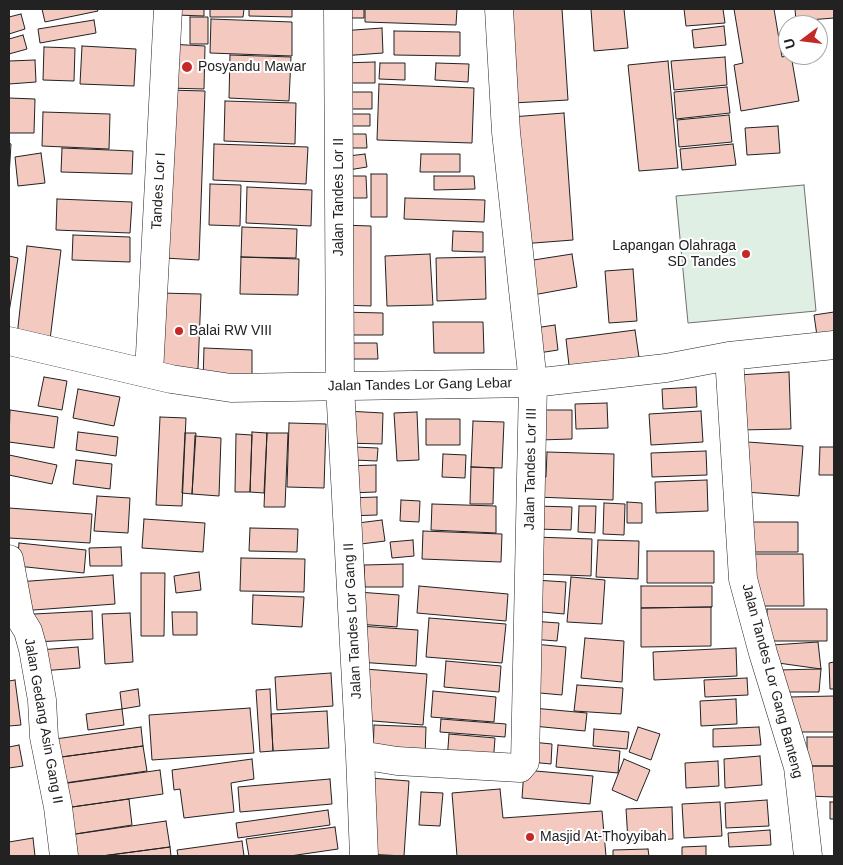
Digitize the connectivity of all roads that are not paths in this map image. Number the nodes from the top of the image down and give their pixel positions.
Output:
1 (168, 9) edge
2 (338, 9) edge
3 (498, 9) edge
4 (9, 342) edge
5 (834, 345) edge
6 (729, 356) junction
7 (148, 373) junction
8 (533, 383) junction
9 (340, 386) junction
10 (9, 558) edge
11 (360, 755) junction
12 (64, 856) edge
13 (364, 856) edge
14 (808, 856) edge

1 - 7 street, Tandes Lor I
2 - 9 street, Jalan Tandes Lor II
3 - 8 street, Jalan Tandes Lor III
4 - 7 street, Jalan Tandes Lor Gang Lebar
5 - 6 street, Jalan Tandes Lor Gang Lebar
6 - 8 street, Jalan Tandes Lor Gang Lebar
6 - 14 street, Jalan Tandes Lor Gang Banteng
7 - 9 street, Jalan Tandes Lor Gang Lebar
8 - 9 street, Jalan Tandes Lor Gang Lebar
8 - 11 street, Jalan Tandes Lor III
9 - 11 street, Jalan Tandes Lor Gang II
10 - 12 street, Jalan Gedang Asin Gang II
11 - 13 street, Jalan Tandes Lor Gang II

